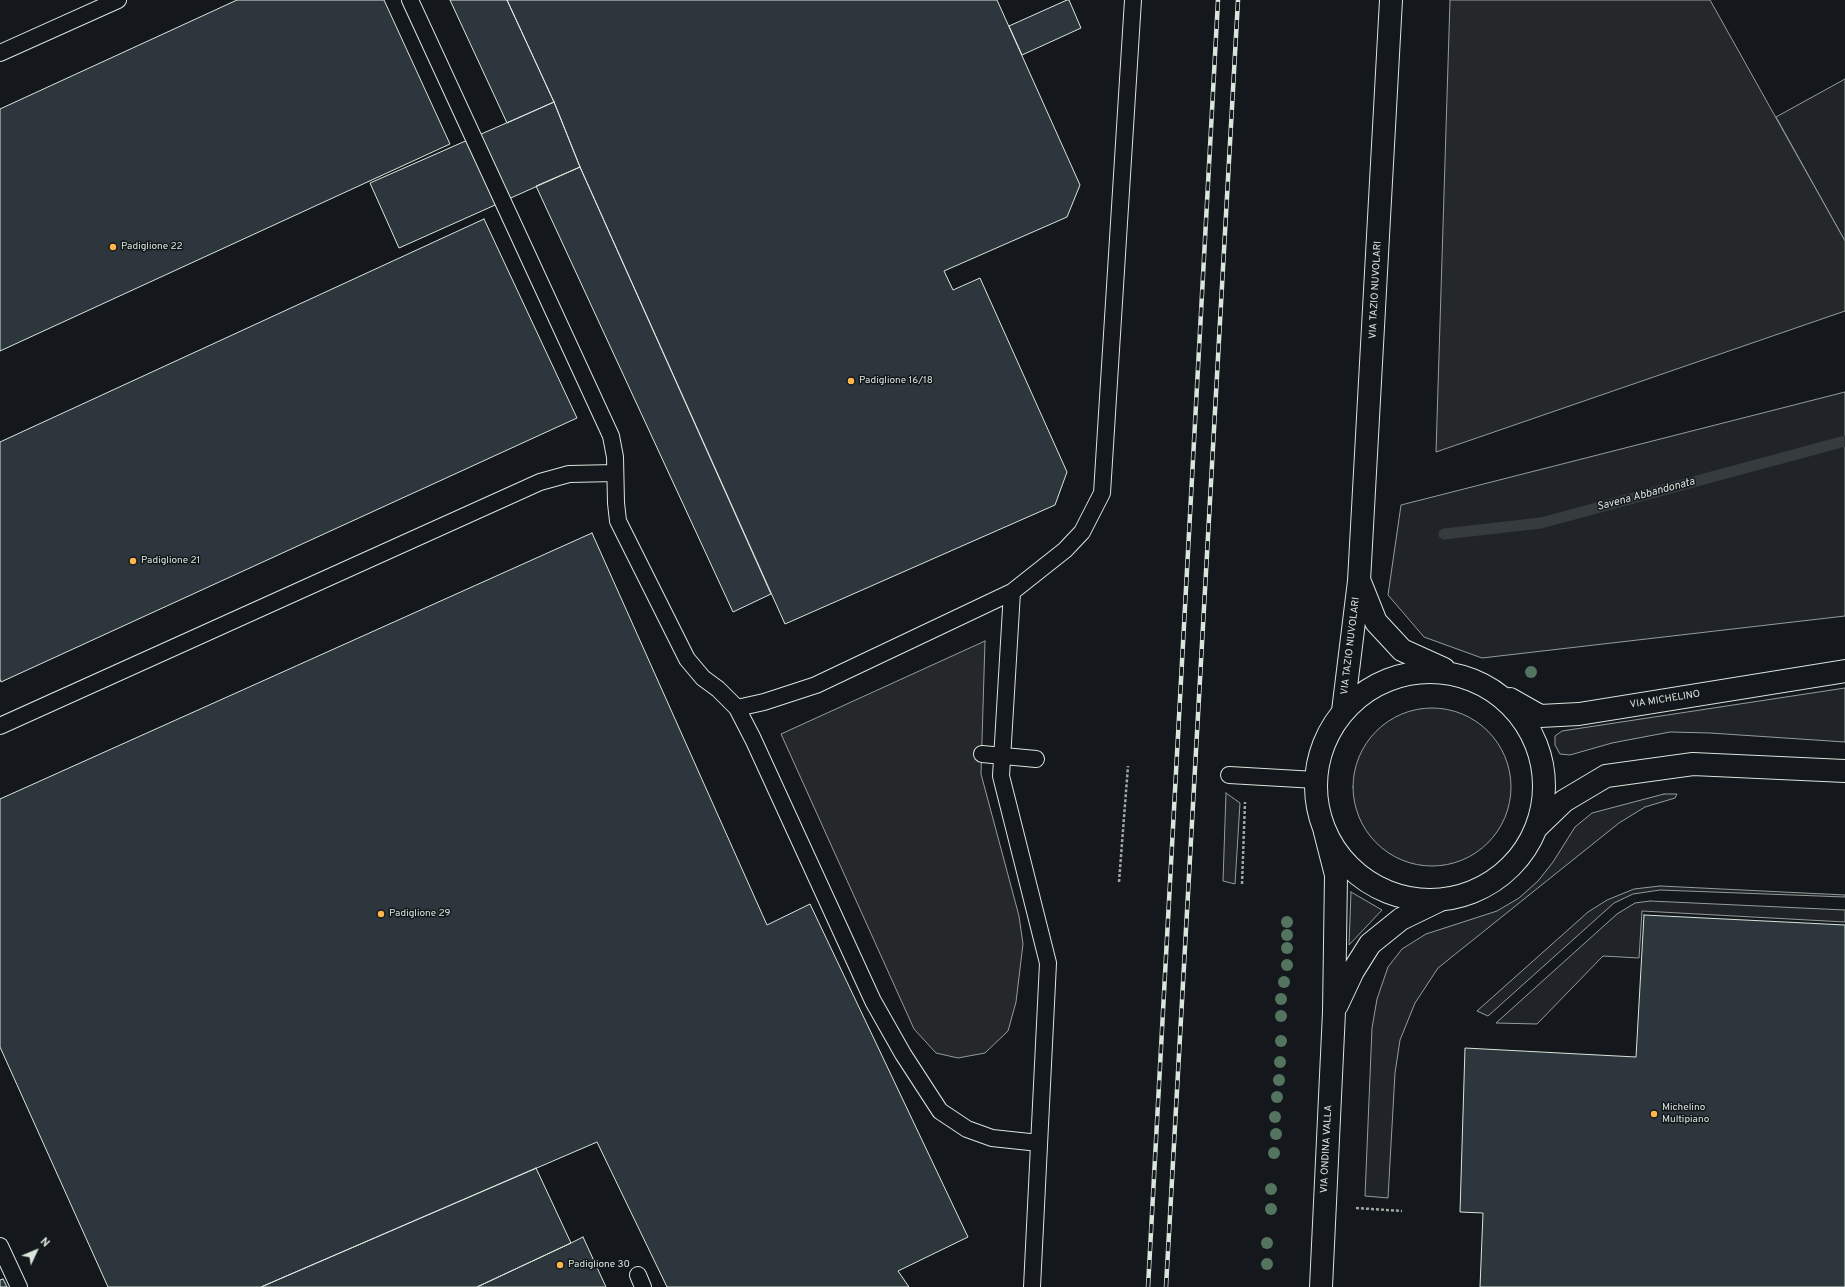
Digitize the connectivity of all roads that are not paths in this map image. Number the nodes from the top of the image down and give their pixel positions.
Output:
1 (118, 0) edge
2 (410, 0) edge
3 (1133, 0) edge
4 (1380, 0) edge
5 (1391, 0) edge
6 (1388, 42) junction
7 (0, 53) edge
8 (615, 473) junction
9 (1359, 581) junction
10 (1012, 592) junction
11 (1845, 671) edge
12 (1454, 674) junction
13 (1491, 689) junction
14 (737, 708) junction
15 (1343, 711) junction
16 (0, 726) edge
17 (982, 754) dead end
18 (1002, 756) junction
19 (1036, 759) dead end
20 (1845, 772) edge
21 (1229, 775) dead end
22 (1316, 780) junction
23 (1538, 826) junction
24 (1325, 832) junction
25 (1438, 901) junction
26 (1334, 1012) junction
27 (1039, 1143) junction
28 (0, 1246) edge
29 (19, 1287) edge
30 (1032, 1287) edge
31 (1321, 1287) edge

1 - 7 lane
2 - 8 lane
3 - 10 lane
4 - 6 lane
5 - 6 street, VIA TAZIO NUVOLARI
6 - 9 street, VIA TAZIO NUVOLARI
8 - 14 lane
8 - 16 lane
9 - 12 street, VIA TAZIO NUVOLARI
9 - 15 street, VIA TAZIO NUVOLARI
10 - 14 lane
10 - 18 lane
11 - 13 street, VIA MICHELINO
12 - 13 street
12 - 15 street
13 - 23 street
14 - 27 lane
15 - 22 street
17 - 18 lane
18 - 19 lane
18 - 27 lane
20 - 23 street
21 - 22 lane
22 - 24 street
23 - 25 street
24 - 25 street
24 - 26 street, VIA ONDINA VALLA
25 - 26 street, VIA ONDINA VALLA
26 - 31 street, VIA ONDINA VALLA
27 - 30 lane
28 - 29 lane

